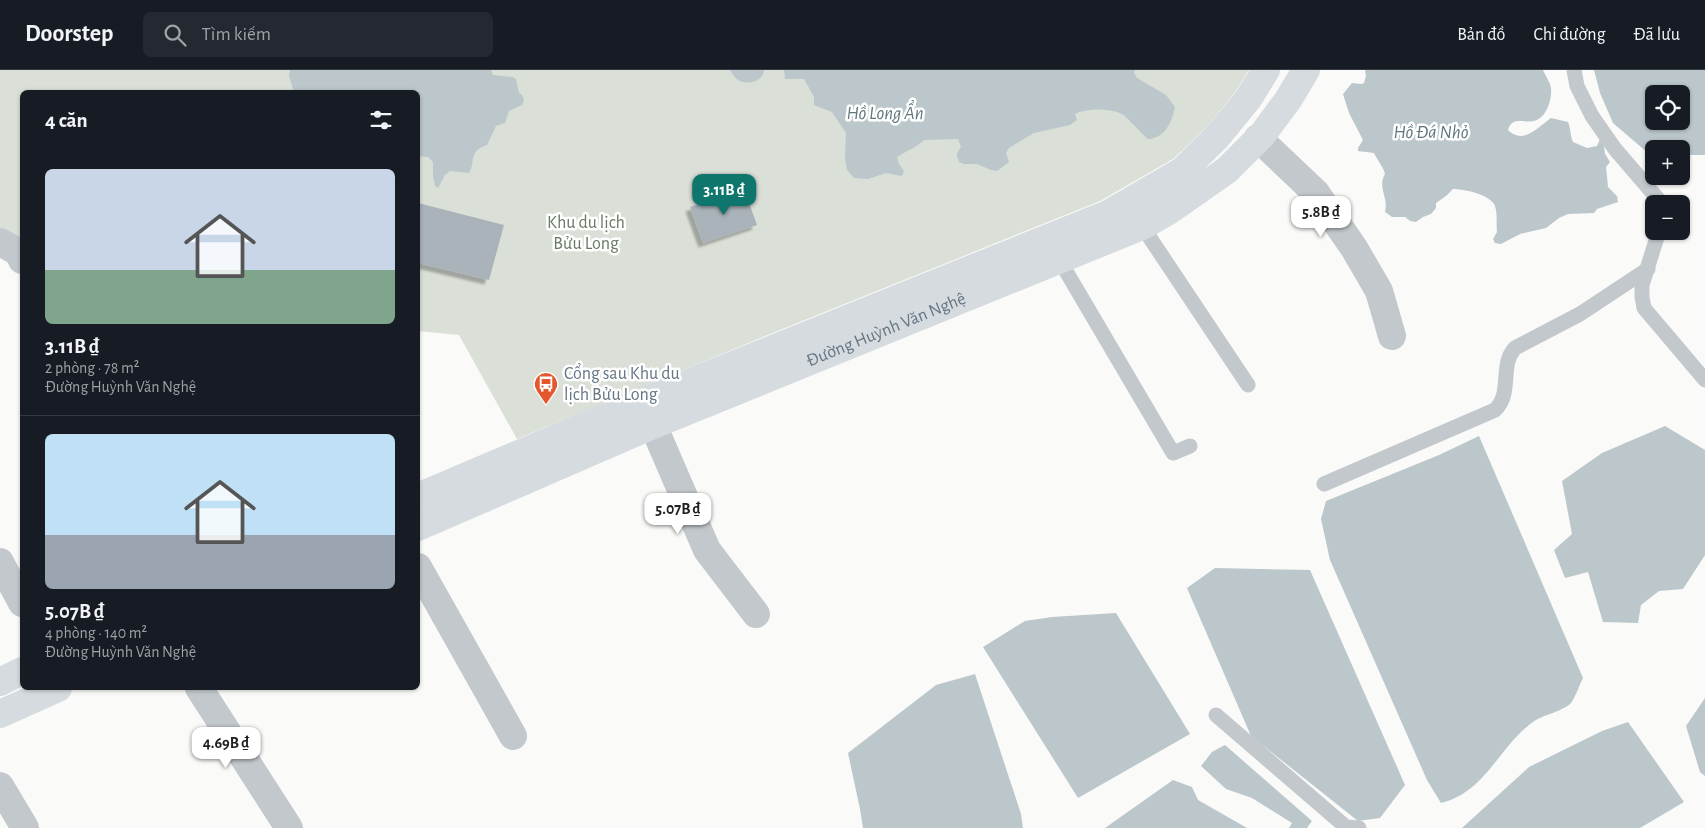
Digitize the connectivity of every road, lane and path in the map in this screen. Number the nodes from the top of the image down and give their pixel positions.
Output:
1 (1266, 70) edge
2 (1306, 70) edge
3 (1574, 70) edge
4 (1258, 138) junction
5 (1655, 195) edge
6 (1142, 226) junction
7 (1656, 240) edge
8 (0, 242) edge
9 (20, 256) edge
10 (1060, 261) junction
11 (1648, 269) junction
12 (1392, 336) dead end
13 (1705, 380) edge
14 (1248, 385) dead end
15 (653, 425) junction
16 (1190, 446) dead end
17 (1324, 484) dead end
18 (420, 496) edge
19 (420, 526) edge
20 (0, 562) edge
21 (420, 571) edge
22 (20, 599) edge
23 (756, 614) dead end
24 (20, 672) edge
25 (0, 682) edge
26 (54, 690) edge
27 (200, 690) edge
28 (0, 714) edge
29 (1216, 715) dead end
30 (513, 736) dead end
31 (0, 786) edge
32 (25, 828) edge
33 (289, 828) edge
34 (1359, 828) edge

1 - 18 main road, Đường Huỳnh Văn Nghệ
2 - 4 main road, Đường Huỳnh Văn Nghệ
3 - 5 lane
4 - 6 main road, Đường Huỳnh Văn Nghệ
4 - 12 street
6 - 10 main road, Đường Huỳnh Văn Nghệ
6 - 14 lane
7 - 11 lane
8 - 9 street
10 - 15 main road, Đường Huỳnh Văn Nghệ
10 - 16 lane
11 - 13 lane
11 - 17 lane
15 - 19 main road, Đường Huỳnh Văn Nghệ
15 - 23 street
20 - 22 street
21 - 30 street
24 - 25 main road
26 - 28 main road
27 - 33 street
29 - 34 lane
31 - 32 street

